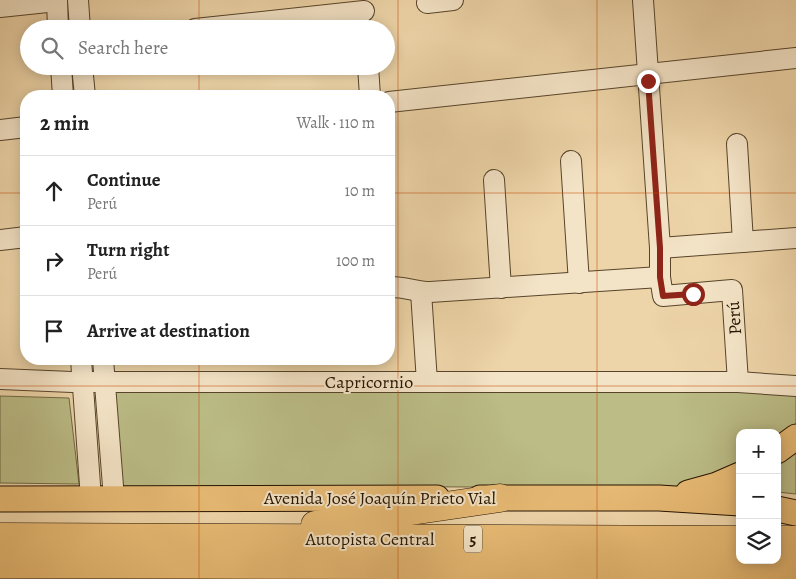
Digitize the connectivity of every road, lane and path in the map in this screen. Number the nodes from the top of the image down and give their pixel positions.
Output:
1 (57, 0) edge
2 (78, 0) edge
3 (453, 0) edge
4 (643, 0) edge
5 (427, 3) dead end
6 (0, 7) edge
7 (364, 13) edge
8 (58, 20) edge
9 (79, 20) edge
10 (290, 20) edge
11 (796, 58) edge
12 (648, 74) junction
13 (62, 75) edge
14 (83, 75) edge
15 (369, 75) edge
16 (63, 90) edge
17 (84, 90) edge
18 (370, 90) edge
19 (395, 101) edge
20 (20, 128) edge
21 (0, 130) edge
22 (737, 144) dead end
23 (571, 160) dead end
24 (494, 180) dead end
25 (20, 238) edge
26 (796, 238) edge
27 (0, 240) edge
28 (743, 242) junction
29 (660, 248) junction
30 (660, 277) junction
31 (579, 283) junction
32 (395, 287) edge
33 (501, 288) junction
34 (421, 292) junction
35 (81, 365) edge
36 (104, 365) edge
37 (796, 376) edge
38 (0, 379) edge
39 (82, 382) junction
40 (105, 382) junction
41 (427, 382) junction
42 (738, 382) junction
43 (796, 386) edge
44 (796, 437) edge
45 (781, 448) edge
46 (736, 477) edge
47 (500, 498) junction
48 (659, 498) junction
49 (102, 499) junction
50 (6, 500) edge
51 (736, 503) edge
52 (781, 510) edge
53 (796, 513) edge
54 (0, 537) edge
55 (207, 538) junction
56 (736, 540) edge
57 (781, 540) edge
58 (796, 540) edge
59 (0, 564) edge
60 (395, 566) junction
61 (796, 566) edge
62 (308, 579) edge

1 - 6 street
1 - 8 street
2 - 9 street
3 - 5 street
4 - 12 street, Perú
7 - 10 street
11 - 12 street
12 - 19 street
12 - 29 street, Perú
13 - 16 street
14 - 17 street
15 - 18 street
20 - 21 street
22 - 28 street
23 - 31 street
24 - 33 street
25 - 27 street
26 - 28 street
28 - 29 street
29 - 30 street, Perú
30 - 31 street
30 - 42 street, Perú
31 - 33 street
32 - 34 street
33 - 34 street
34 - 41 street
35 - 39 street
36 - 40 street
37 - 42 street, Capricornio
38 - 39 street, Capricornio
39 - 40 street, Capricornio
39 - 49 street
40 - 41 street, Capricornio
40 - 49 street
41 - 42 street, Capricornio
42 - 43 street, Capricornio
44 - 45 main road
46 - 48 main road
47 - 48 main road, Avenida José Joaquín Prieto Vial
47 - 49 main road, Avenida José Joaquín Prieto Vial
47 - 55 highway
48 - 51 main road, Avenida José Joaquín Prieto Vial
49 - 50 main road, Avenida José Joaquín Prieto Vial
52 - 53 main road
54 - 55 highway, Autopista Central / 5
55 - 56 highway, Autopista Central / 5
57 - 58 highway
59 - 60 highway, Autopista Central / 5
60 - 61 highway, Autopista Central / 5
60 - 62 highway

